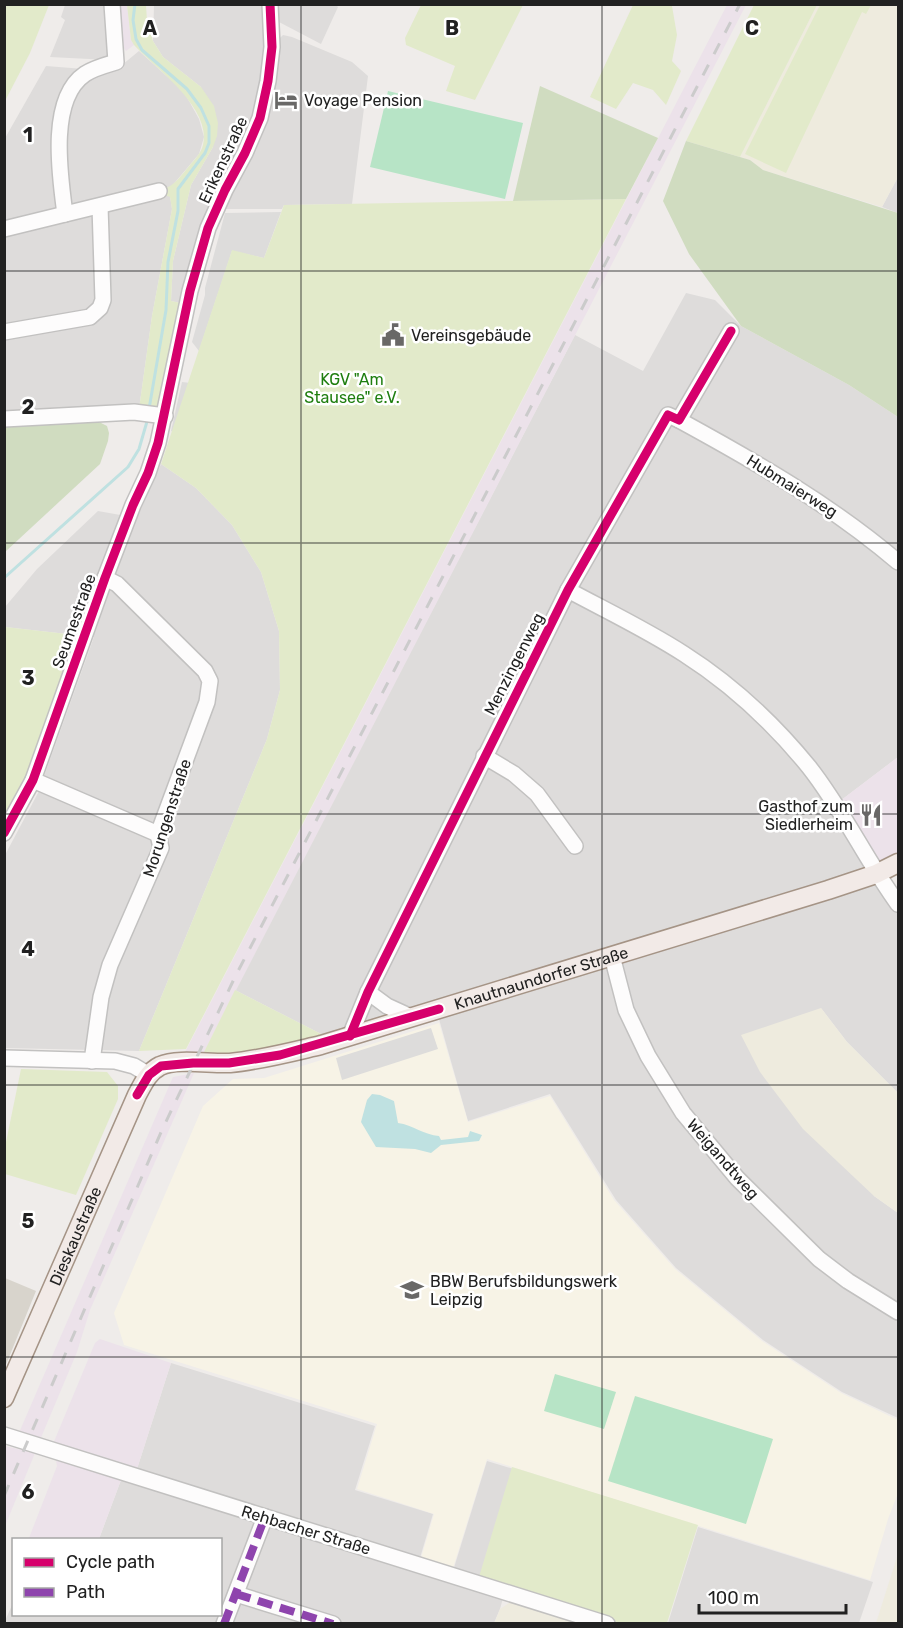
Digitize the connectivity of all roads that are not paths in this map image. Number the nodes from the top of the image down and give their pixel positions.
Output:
1 (112, 4) edge
2 (270, 4) edge
3 (159, 191) dead end
4 (100, 206) junction
5 (66, 214) junction
6 (4, 229) edge
7 (190, 291) joint
8 (731, 331) dead end
9 (4, 332) edge
10 (153, 414) junction
11 (4, 419) edge
12 (679, 420) junction
13 (898, 562) edge
14 (105, 578) junction
15 (568, 590) junction
16 (484, 756) junction
17 (33, 780) junction
18 (4, 833) edge
19 (158, 834) junction
20 (575, 846) dead end
21 (898, 863) edge
22 (876, 874) junction
23 (898, 904) edge
24 (612, 956) junction
25 (368, 992) junction
26 (411, 1017) junction
27 (350, 1036) junction
28 (4, 1058) edge
29 (92, 1061) junction
30 (148, 1075) junction
31 (898, 1312) edge
32 (4, 1398) edge
33 (4, 1435) edge
34 (265, 1517) junction
35 (237, 1594) junction
36 (224, 1623) edge
37 (333, 1623) edge
38 (607, 1623) edge

1 - 5 street
2 - 7 street, Erikenstraße
3 - 4 street
4 - 5 street
4 - 9 street
5 - 6 street
7 - 10 street, Seumestraße
8 - 12 street
10 - 11 street
10 - 14 street, Seumestraße
12 - 13 street, Hubmaierweg
12 - 15 street, Menzingenweg
14 - 17 street, Seumestraße
14 - 19 street, Morungenstraße
15 - 16 street, Menzingenweg
15 - 22 street
16 - 20 street
16 - 25 street, Menzingenweg
17 - 18 street, Seumestraße
17 - 19 street
19 - 29 street, Morungenstraße
21 - 22 main road, Knautnaundorfer Straße
22 - 23 street
22 - 24 main road, Knautnaundorfer Straße
24 - 26 main road, Knautnaundorfer Straße
24 - 31 street, Weigandtweg
25 - 26 street
25 - 27 street, Menzingenweg
26 - 27 main road, Knautnaundorfer Straße
27 - 30 main road, Knautnaundorfer Straße
28 - 29 street
29 - 30 street
30 - 32 main road, Dieskaustraße
33 - 34 street, Rehbacher Straße
34 - 35 street
34 - 38 street, Rehbacher Straße
35 - 36 street
35 - 37 street

